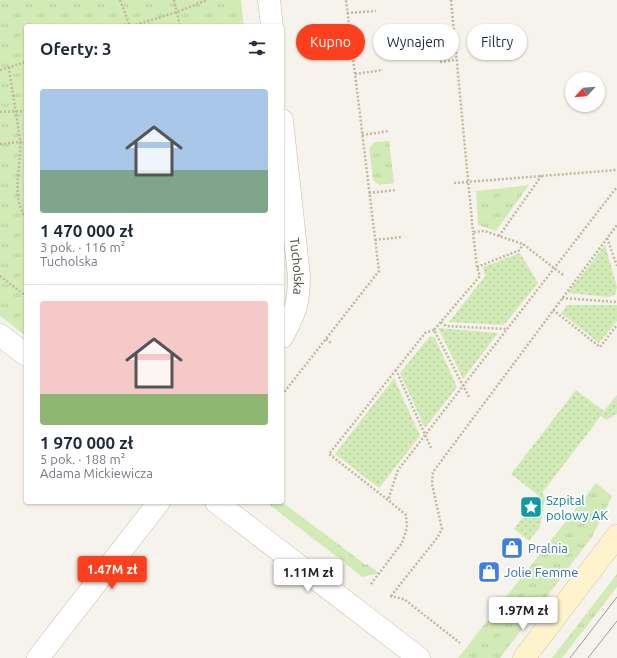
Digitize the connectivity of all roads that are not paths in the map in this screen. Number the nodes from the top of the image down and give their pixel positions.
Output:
1 (269, 0) edge
2 (272, 24) edge
3 (284, 138) edge
4 (284, 334) edge
5 (0, 335) edge
6 (24, 353) edge
7 (157, 504) edge
8 (219, 504) edge
9 (617, 536) edge
10 (38, 658) edge
11 (419, 658) edge
12 (524, 658) edge

1 - 2 street
3 - 4 street, Tucholska
5 - 6 street
7 - 10 street
8 - 11 street
9 - 12 street

